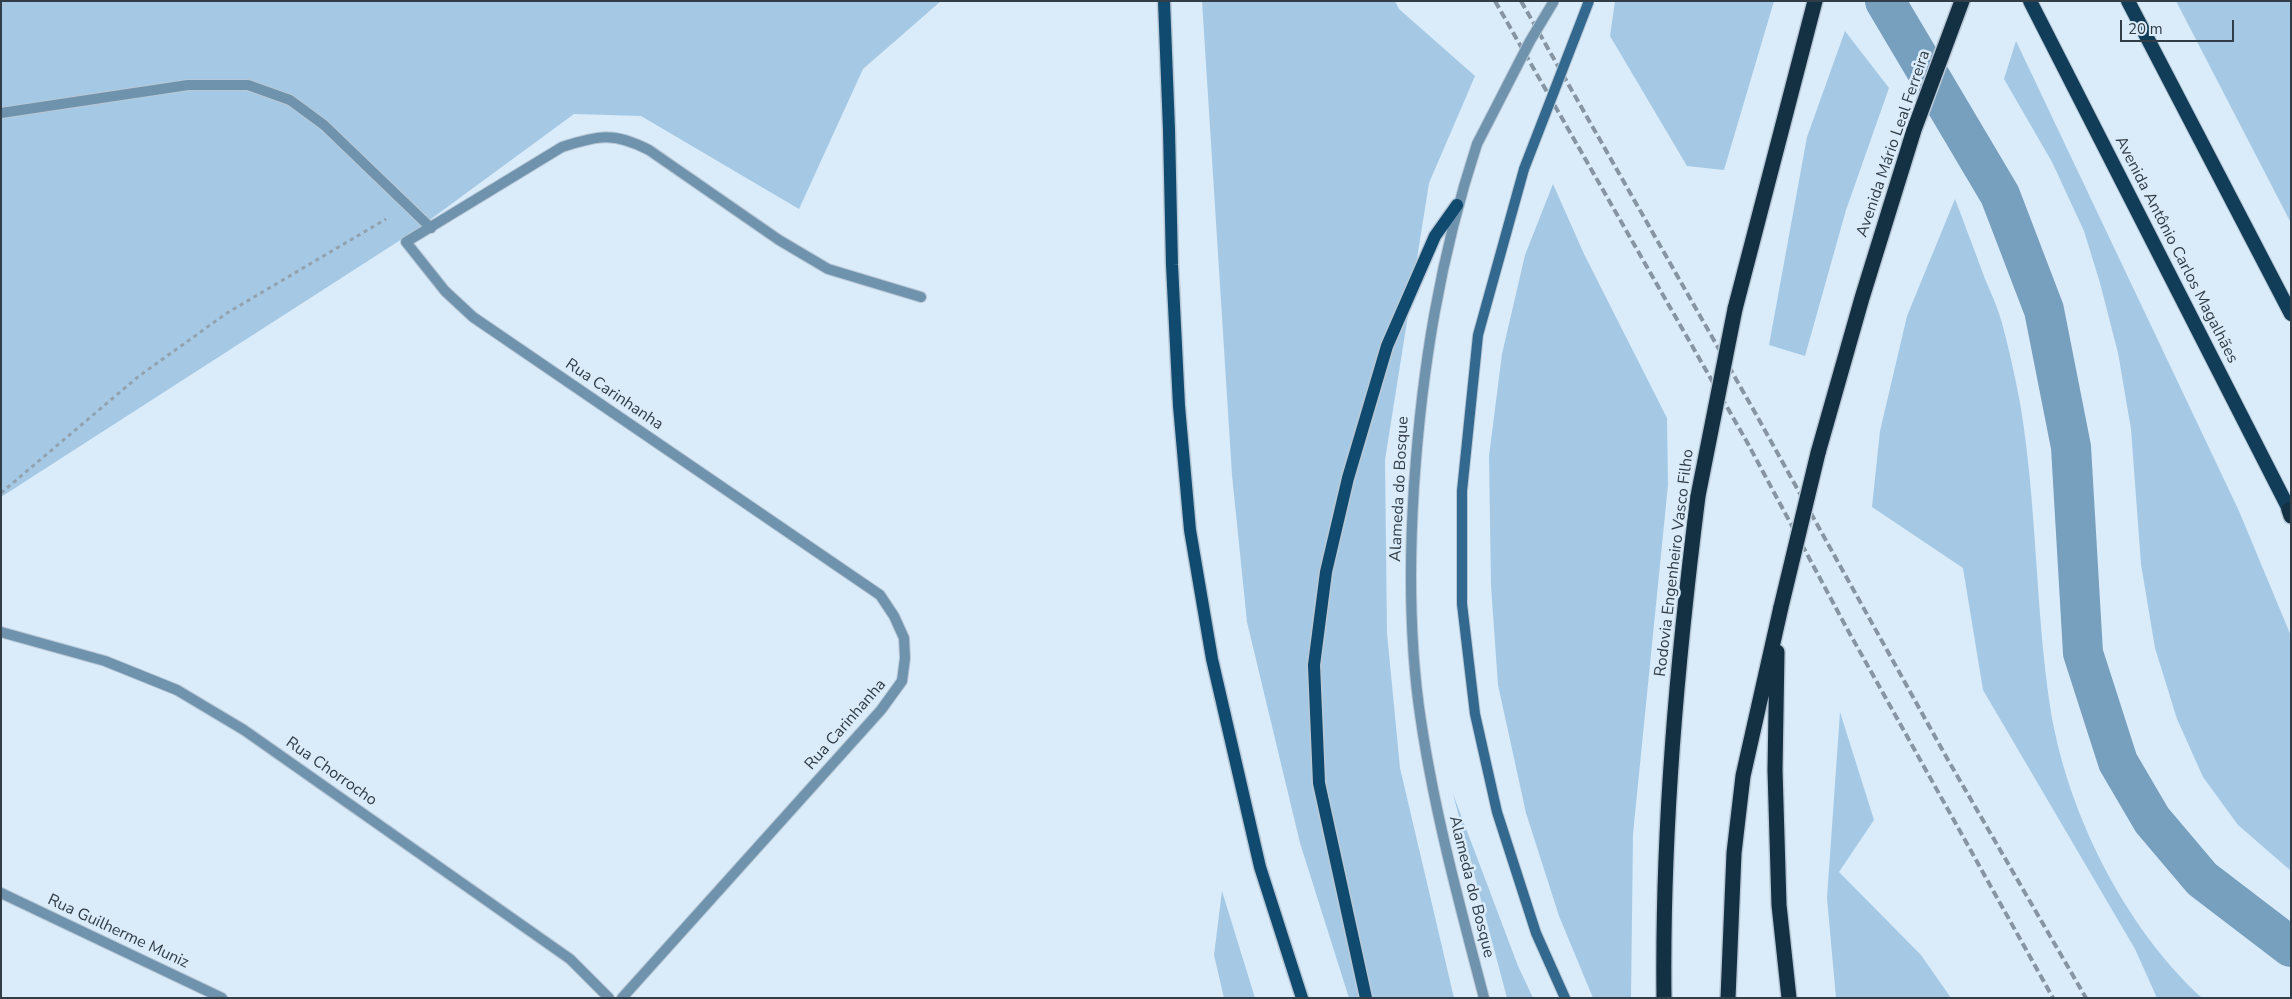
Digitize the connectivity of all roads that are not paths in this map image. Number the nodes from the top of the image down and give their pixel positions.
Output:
1 (1164, 1) edge
2 (1554, 1) edge
3 (1589, 1) edge
4 (1815, 1) edge
5 (1962, 1) edge
6 (2030, 1) edge
7 (2128, 1) edge
8 (1, 113) edge
9 (1457, 205) junction
10 (431, 228) junction
11 (921, 297) dead end
12 (2291, 314) edge
13 (2290, 513) edge
14 (1779, 614) junction
15 (1, 632) edge
16 (1, 893) edge
17 (222, 998) edge
18 (609, 998) edge
19 (622, 998) edge
20 (1302, 998) edge
21 (1366, 998) edge
22 (1484, 998) edge
23 (1565, 998) edge
24 (1664, 998) edge
25 (1728, 998) edge
26 (1789, 998) edge

1 - 20 main road
2 - 9 street, Alameda do Bosque, bridge
3 - 23 main road, bridge
4 - 24 highway, Rodovia Engenheiro Vasco Filho, bridge
5 - 14 highway, Avenida Mário Leal Ferreira, bridge
6 - 13 highway, Avenida Antônio Carlos Magalhães
7 - 12 highway
8 - 10 street
9 - 21 main road
9 - 22 street, Alameda do Bosque
10 - 11 street, Rua Carinhanha
10 - 19 street, Rua Carinhanha
14 - 25 highway
14 - 26 highway
15 - 18 street, Rua Chorrocho
16 - 17 street, Rua Guilherme Muniz

